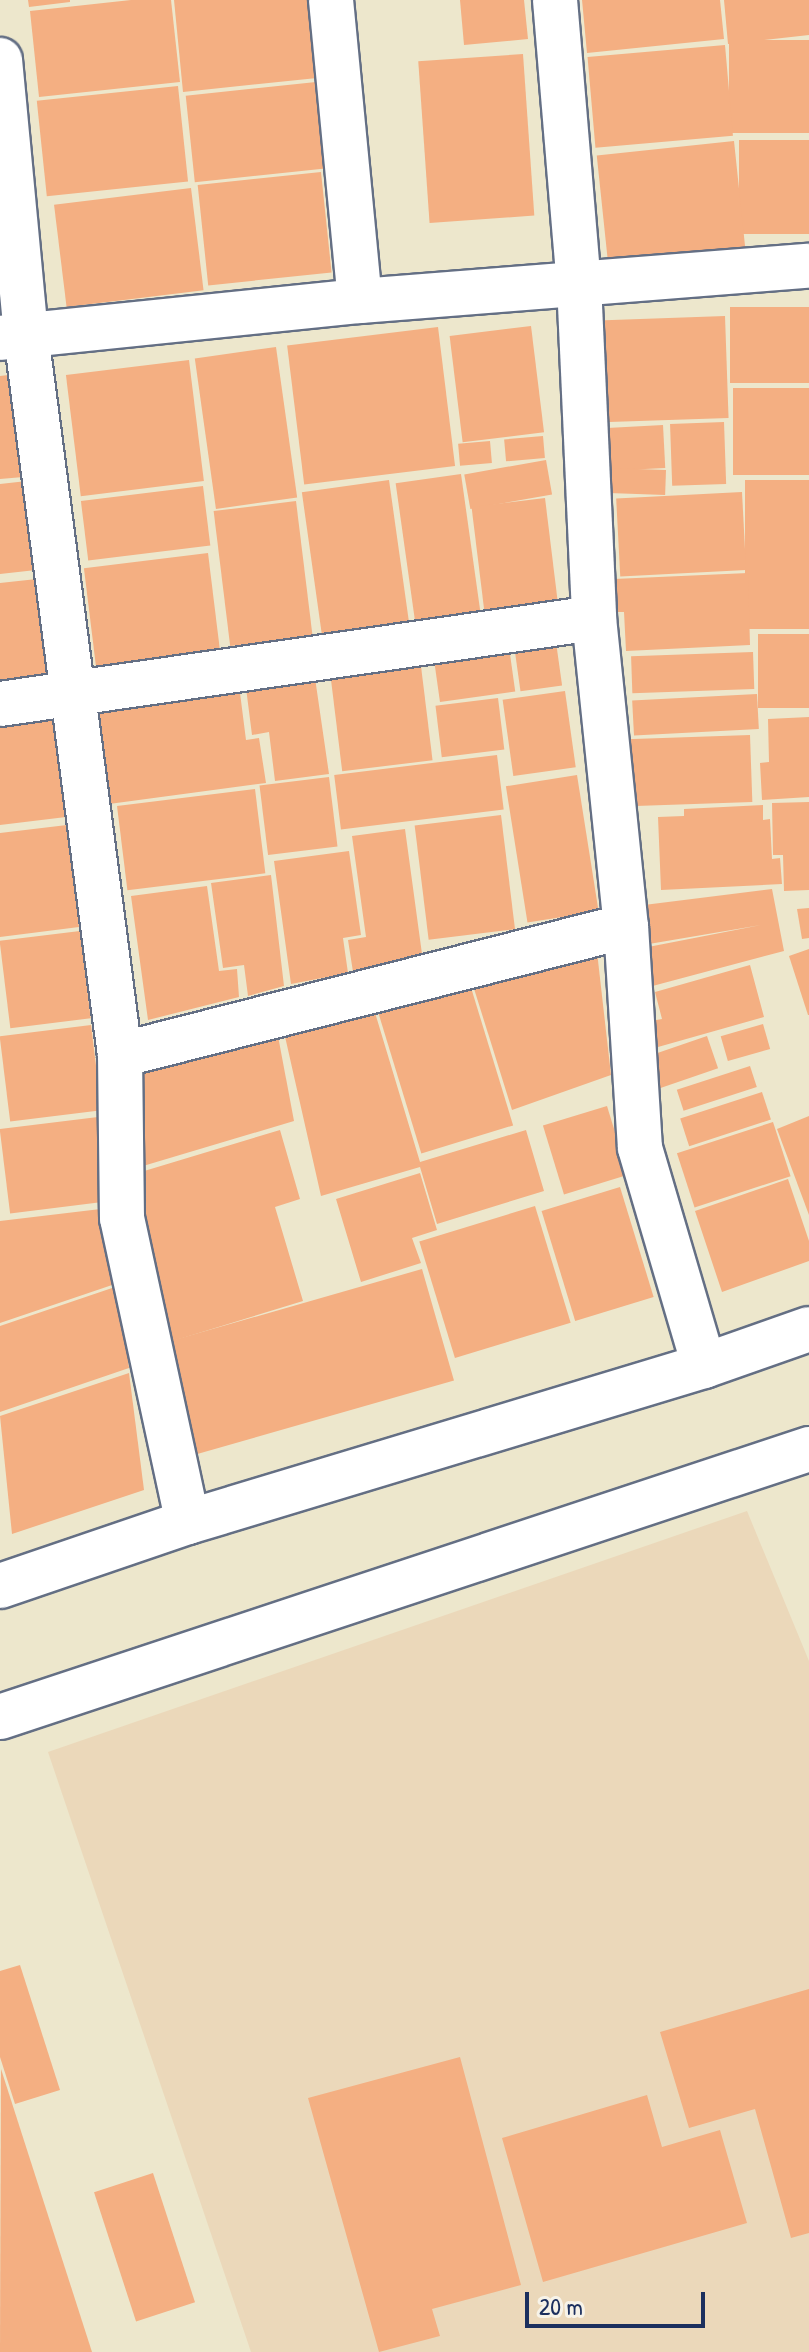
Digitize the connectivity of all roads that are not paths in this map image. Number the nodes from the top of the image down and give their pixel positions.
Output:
1 (331, 0) edge
2 (555, 0) edge
3 (0, 60) edge
4 (809, 266) edge
5 (579, 283) junction
6 (360, 301) junction
7 (13, 337) edge
8 (594, 618) junction
9 (72, 694) junction
10 (0, 704) edge
11 (626, 926) junction
12 (120, 1055) junction
13 (809, 1329) edge
14 (704, 1366) junction
15 (809, 1449) edge
16 (188, 1522) junction
17 (0, 1586) edge
18 (0, 1717) edge

1 - 6 street
2 - 5 street
3 - 7 street
4 - 5 street
5 - 6 street
5 - 8 street
6 - 7 street
7 - 9 street
8 - 9 street
8 - 11 street
9 - 10 street
9 - 12 street
11 - 12 street
11 - 14 street
12 - 16 street
13 - 14 street
14 - 16 street
15 - 18 street
16 - 17 street

